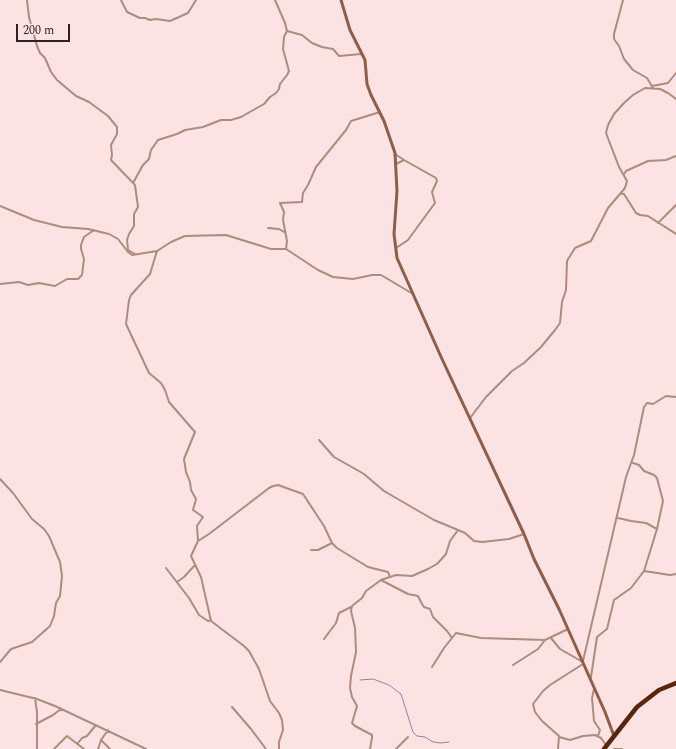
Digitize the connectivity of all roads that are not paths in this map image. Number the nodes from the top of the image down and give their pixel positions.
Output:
1 (28, 0) edge
2 (120, 0) edge
3 (196, 0) edge
4 (275, 0) edge
5 (341, 0) edge
6 (623, 0) edge
7 (287, 31) junction
8 (362, 53) junction
9 (676, 73) edge
10 (652, 87) junction
11 (676, 99) edge
12 (381, 112) junction
13 (395, 153) junction
14 (676, 156) edge
15 (404, 160) junction
16 (396, 164) junction
17 (624, 174) junction
18 (134, 183) junction
19 (621, 194) junction
20 (676, 205) edge
21 (0, 206) edge
22 (658, 223) junction
23 (268, 228) dead end
24 (94, 230) junction
25 (284, 232) junction
26 (676, 234) edge
27 (396, 248) junction
28 (286, 249) junction
29 (157, 251) junction
30 (136, 255) junction
31 (0, 284) edge
32 (413, 294) junction
33 (676, 397) edge
34 (470, 418) junction
35 (319, 440) dead end
36 (632, 463) junction
37 (0, 479) edge
38 (618, 518) junction
39 (657, 529) junction
40 (458, 530) junction
41 (524, 534) junction
42 (198, 541) junction
43 (332, 543) junction
44 (311, 550) dead end
45 (195, 564) junction
46 (166, 568) dead end
47 (644, 571) junction
48 (676, 574) edge
49 (390, 577) junction
50 (381, 580) junction
51 (177, 582) junction
52 (351, 608) junction
53 (211, 620) junction
54 (568, 629) junction
55 (452, 638) junction
56 (551, 638) junction
57 (324, 639) dead end
58 (545, 640) junction
59 (0, 662) edge
60 (582, 663) junction
61 (513, 665) dead end
62 (432, 667) dead end
63 (590, 680) junction
64 (674, 685) edge
65 (594, 689) junction
66 (0, 690) edge
67 (35, 698) junction
68 (232, 707) dead end
69 (61, 709) junction
70 (36, 724) junction
71 (96, 725) junction
72 (108, 730) junction
73 (598, 736) junction
74 (614, 736) junction
75 (408, 737) dead end
76 (559, 737) junction
77 (101, 740) junction
78 (78, 743) junction
79 (605, 748) edge
80 (37, 749) edge
81 (54, 749) edge
82 (84, 749) edge
83 (98, 749) edge
84 (110, 749) edge
85 (146, 749) edge
86 (266, 749) edge
87 (279, 749) edge
88 (370, 749) edge
89 (396, 749) edge
90 (558, 749) edge
91 (614, 749) edge
92 (622, 749) edge

1 - 18 street
2 - 3 street
4 - 7 street
5 - 8 street
6 - 10 street
7 - 8 street
7 - 18 street
8 - 12 street
9 - 10 street
10 - 11 street
10 - 17 street
12 - 13 street
12 - 25 street
13 - 15 street
13 - 16 street
14 - 17 street
15 - 16 street
15 - 27 street
16 - 27 street
17 - 19 street
18 - 30 street
19 - 22 street
19 - 34 street
20 - 22 street
21 - 24 street
22 - 26 street
23 - 25 street
24 - 30 street
24 - 31 street
25 - 28 street
27 - 32 street
28 - 29 street
28 - 32 street
29 - 30 street
29 - 42 street
32 - 34 street
33 - 36 street
34 - 41 street
35 - 40 street
36 - 38 street
36 - 39 street
37 - 59 street
38 - 39 street
38 - 60 street
39 - 47 street
40 - 41 street
40 - 49 street
41 - 54 street
42 - 43 street
42 - 45 street
43 - 44 street
43 - 49 street
45 - 51 street
45 - 53 street
46 - 51 street
47 - 48 street
47 - 63 street
49 - 50 street
50 - 52 street
50 - 55 street
51 - 53 street
52 - 57 street
52 - 88 street
53 - 87 street
54 - 56 street
54 - 60 street
55 - 58 street
55 - 62 street
56 - 58 street
56 - 60 street
58 - 61 street
60 - 63 street
60 - 76 street
63 - 65 street
64 - 74 highway
65 - 73 street
65 - 74 street
66 - 67 street
67 - 69 street
67 - 70 street
68 - 86 street
69 - 70 street
69 - 71 street
70 - 80 street
71 - 72 street
71 - 78 street
72 - 77 street
72 - 85 street
73 - 76 street
73 - 79 street
74 - 79 highway
75 - 89 street
76 - 90 street
77 - 83 street
77 - 84 street
78 - 81 street
78 - 82 street
91 - 92 street

